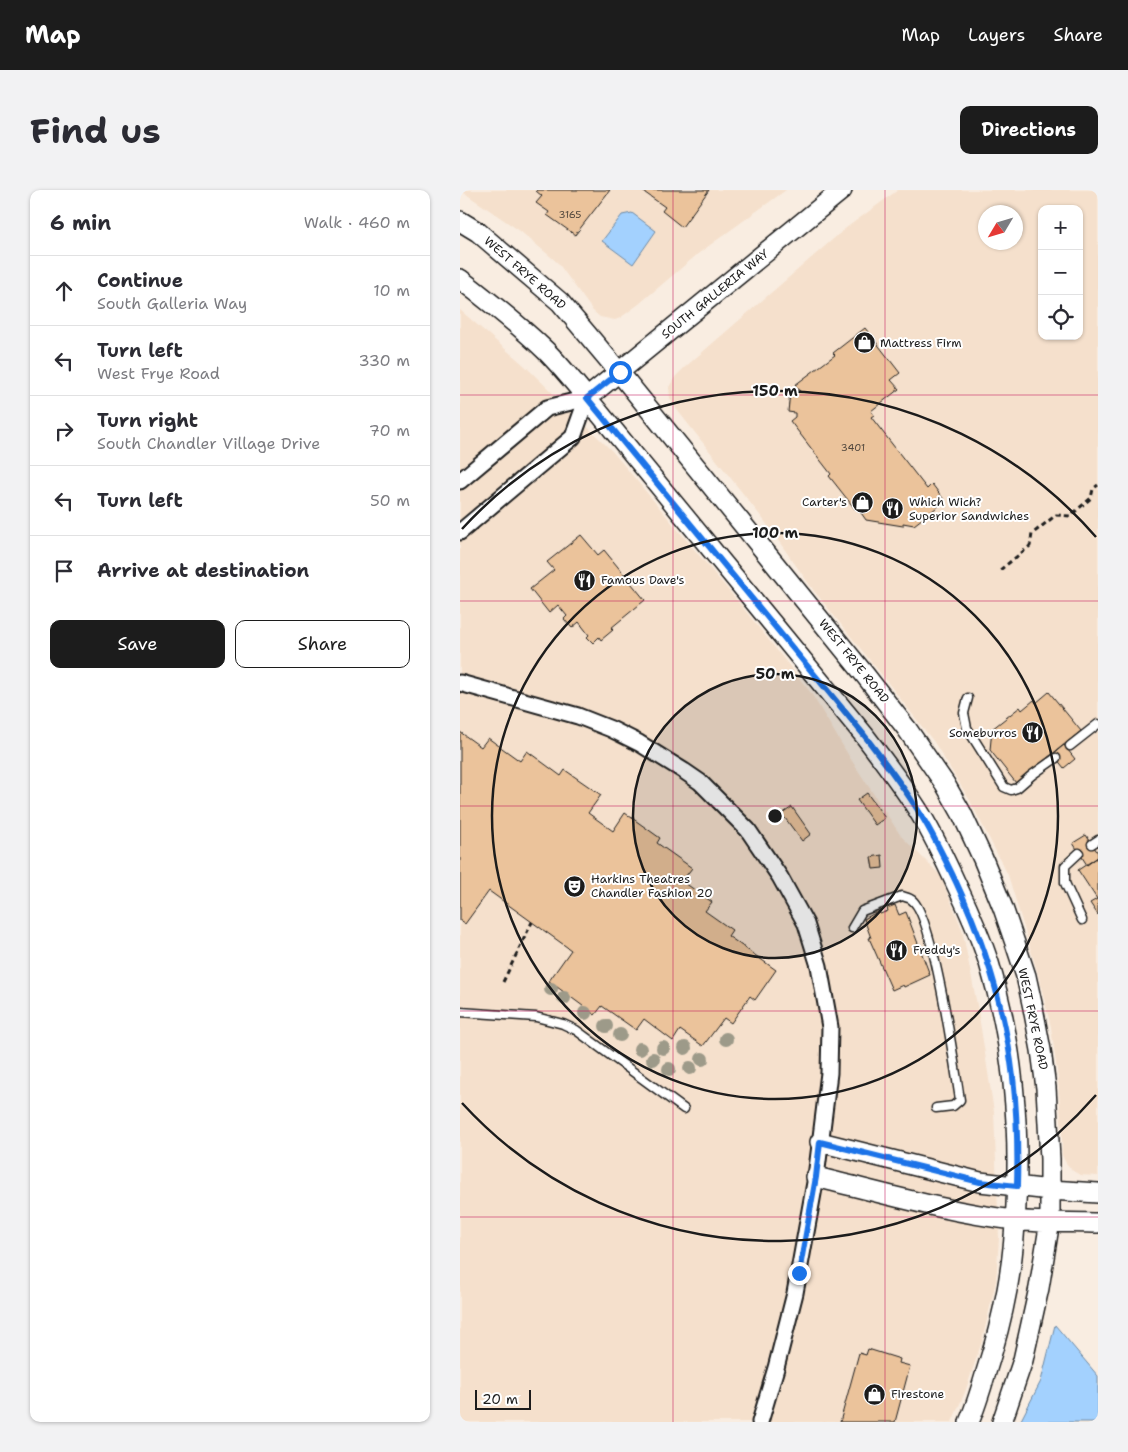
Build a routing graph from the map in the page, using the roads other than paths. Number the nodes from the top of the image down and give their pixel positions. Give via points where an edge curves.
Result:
1 (842, 190) edge
2 (460, 221) edge
3 (460, 279) edge
4 (620, 372) junction
5 (587, 398) junction
6 (460, 480) edge
7 (460, 532) edge
8 (460, 683) edge
9 (968, 698) dead end
10 (1098, 724) edge
11 (1070, 746) dead end
12 (1056, 758) dead end
13 (1079, 853) dead end
14 (1082, 920) dead end
15 (852, 928) dead end
16 (460, 1012) edge
17 (936, 1108) dead end
18 (684, 1109) dead end
19 (820, 1142) junction
20 (816, 1177) junction
21 (1098, 1193) edge
22 (1016, 1203) junction
23 (1050, 1205) junction
24 (1098, 1223) edge
25 (760, 1422) edge
26 (969, 1422) edge
27 (1002, 1422) edge

1 - 4 street, SOUTH GALLERIA WAY
2 - 4 street, WEST FRYE ROAD via 478,232 560,302
3 - 5 street via 493,303 547,352
4 - 5 street, SOUTH GALLERIA WAY
4 - 23 street, WEST FRYE ROAD via 882,697 923,751 962,814 1004,908 1026,976 1046,1088
5 - 6 street, SOUTH GALLERIA WAY via 547,408
5 - 7 street via 573,438
5 - 22 street via 864,735 903,787 937,845 971,914 1001,1008 1016,1102
8 - 19 street via 578,716 639,743 700,782 748,830 780,877 806,924 819,966 830,1027
9 - 12 lane via 964,712 967,728 1004,787 1017,788
10 - 11 lane
13 - 14 lane via 1065,866 1065,883
15 - 17 lane via 862,911 902,896 913,900 924,918 937,969 960,1100 953,1106
16 - 18 lane via 536,1017 563,1024 576,1030
19 - 20 street
19 - 22 street via 980,1182
20 - 22 street via 904,1200 981,1215
20 - 25 street via 795,1293
21 - 23 street
22 - 23 street
22 - 23 street
22 - 26 street via 1005,1304 996,1344
23 - 24 street
23 - 27 street, WEST FRYE ROAD via 1033,1321

